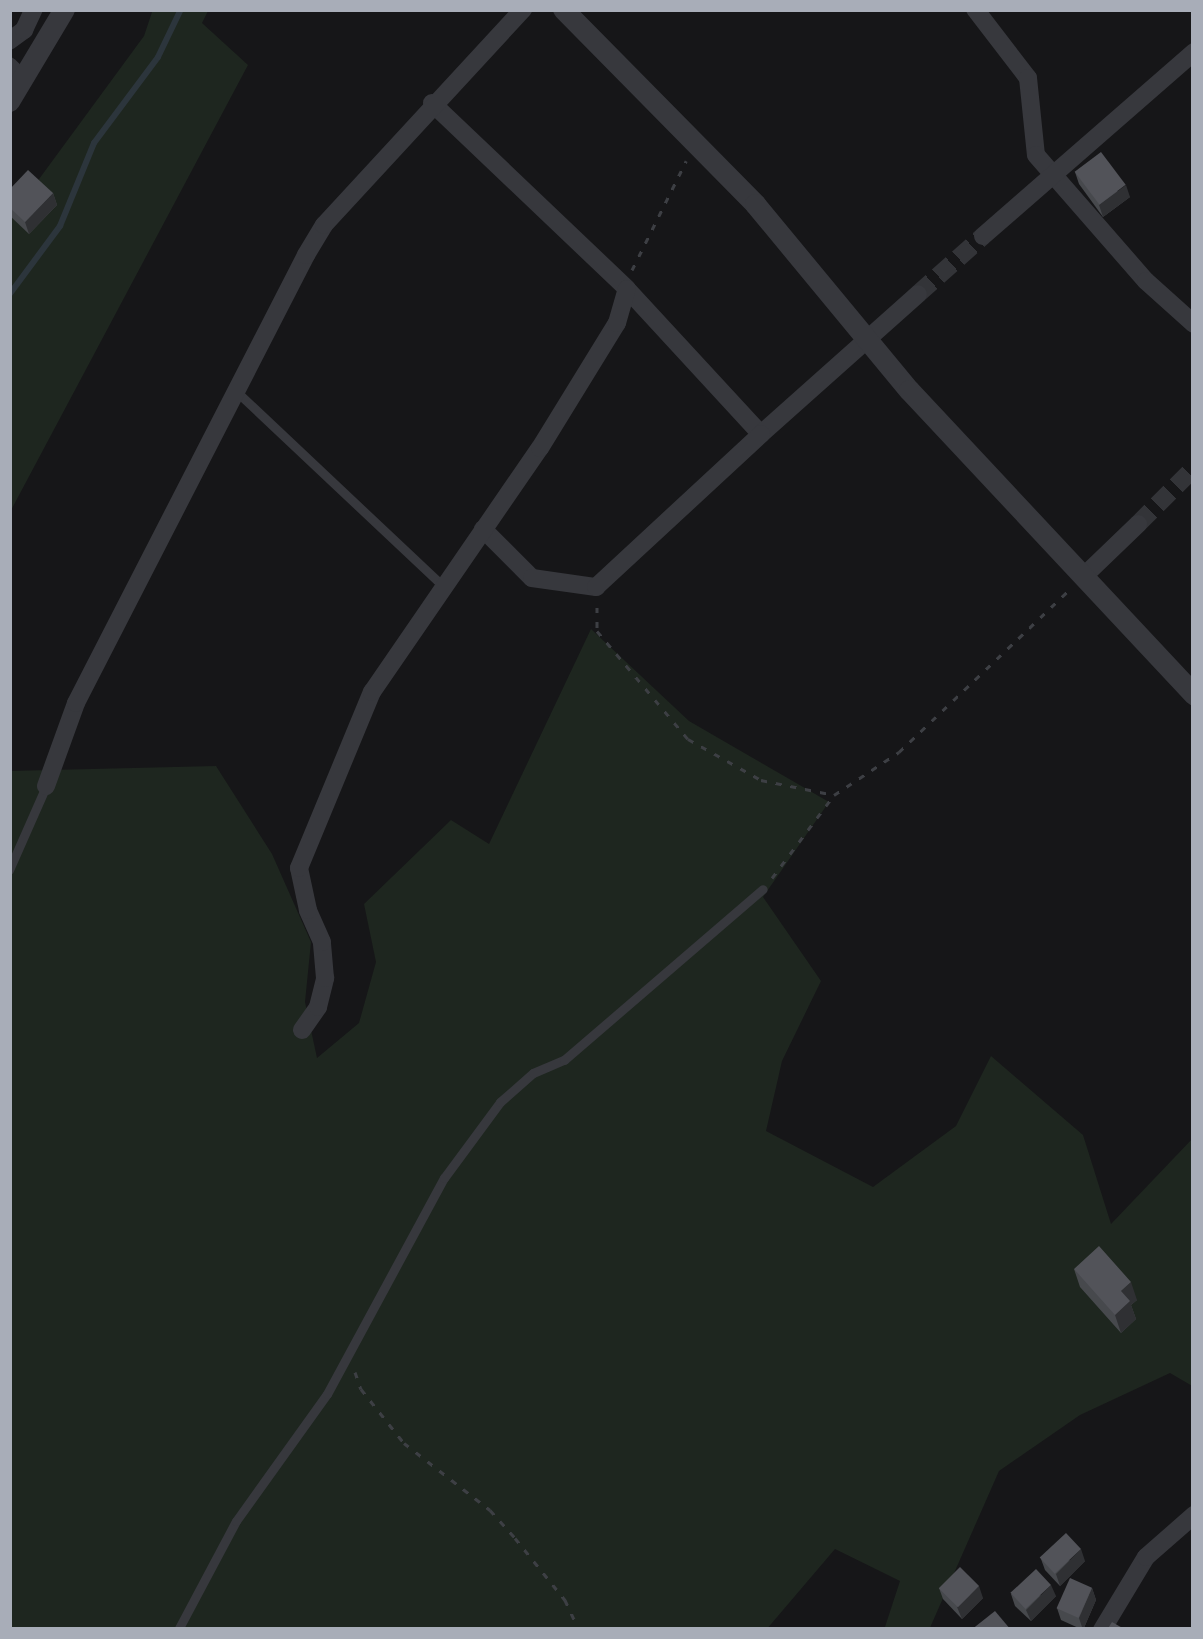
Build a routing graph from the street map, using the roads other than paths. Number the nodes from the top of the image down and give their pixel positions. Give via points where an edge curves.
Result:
1 (34, 9) edge
2 (64, 9) edge
3 (523, 9) edge
4 (563, 9) edge
5 (975, 9) edge
6 (9, 41) edge
7 (1194, 52) edge
8 (15, 73) edge
9 (9, 101) edge
10 (432, 103) junction
11 (1052, 175) junction
12 (983, 236) tunnel mouth
13 (627, 290) junction
14 (918, 294) tunnel mouth
15 (1194, 324) edge
16 (866, 340) junction
17 (233, 388) junction
18 (761, 434) junction
19 (1138, 524) tunnel mouth
20 (483, 529) junction
21 (1084, 576) junction
22 (444, 587) junction
23 (1194, 695) edge
24 (46, 786) joint
25 (9, 870) edge
26 (763, 889) road end
27 (302, 1030) dead end
28 (1194, 1514) edge
29 (178, 1630) edge
30 (1102, 1630) edge

1 - 6 street
2 - 8 street
3 - 10 street
4 - 16 street via 773,224
5 - 11 street via 1028,78 1030,142
7 - 11 street
8 - 9 street
10 - 13 street
10 - 17 street via 324,225
11 - 12 street
11 - 15 street
13 - 18 street
13 - 20 street via 617,323
14 - 16 street
16 - 18 street
16 - 21 street
17 - 22 lane
17 - 24 street via 76,703
18 - 20 street via 596,587 532,578
19 - 21 street
20 - 22 street
21 - 23 street
22 - 27 street via 373,692 299,868 325,979
24 - 25 lane
26 - 29 lane via 565,1060 533,1073 500,1102 444,1178 327,1394 236,1521
28 - 30 street via 1146,1557

